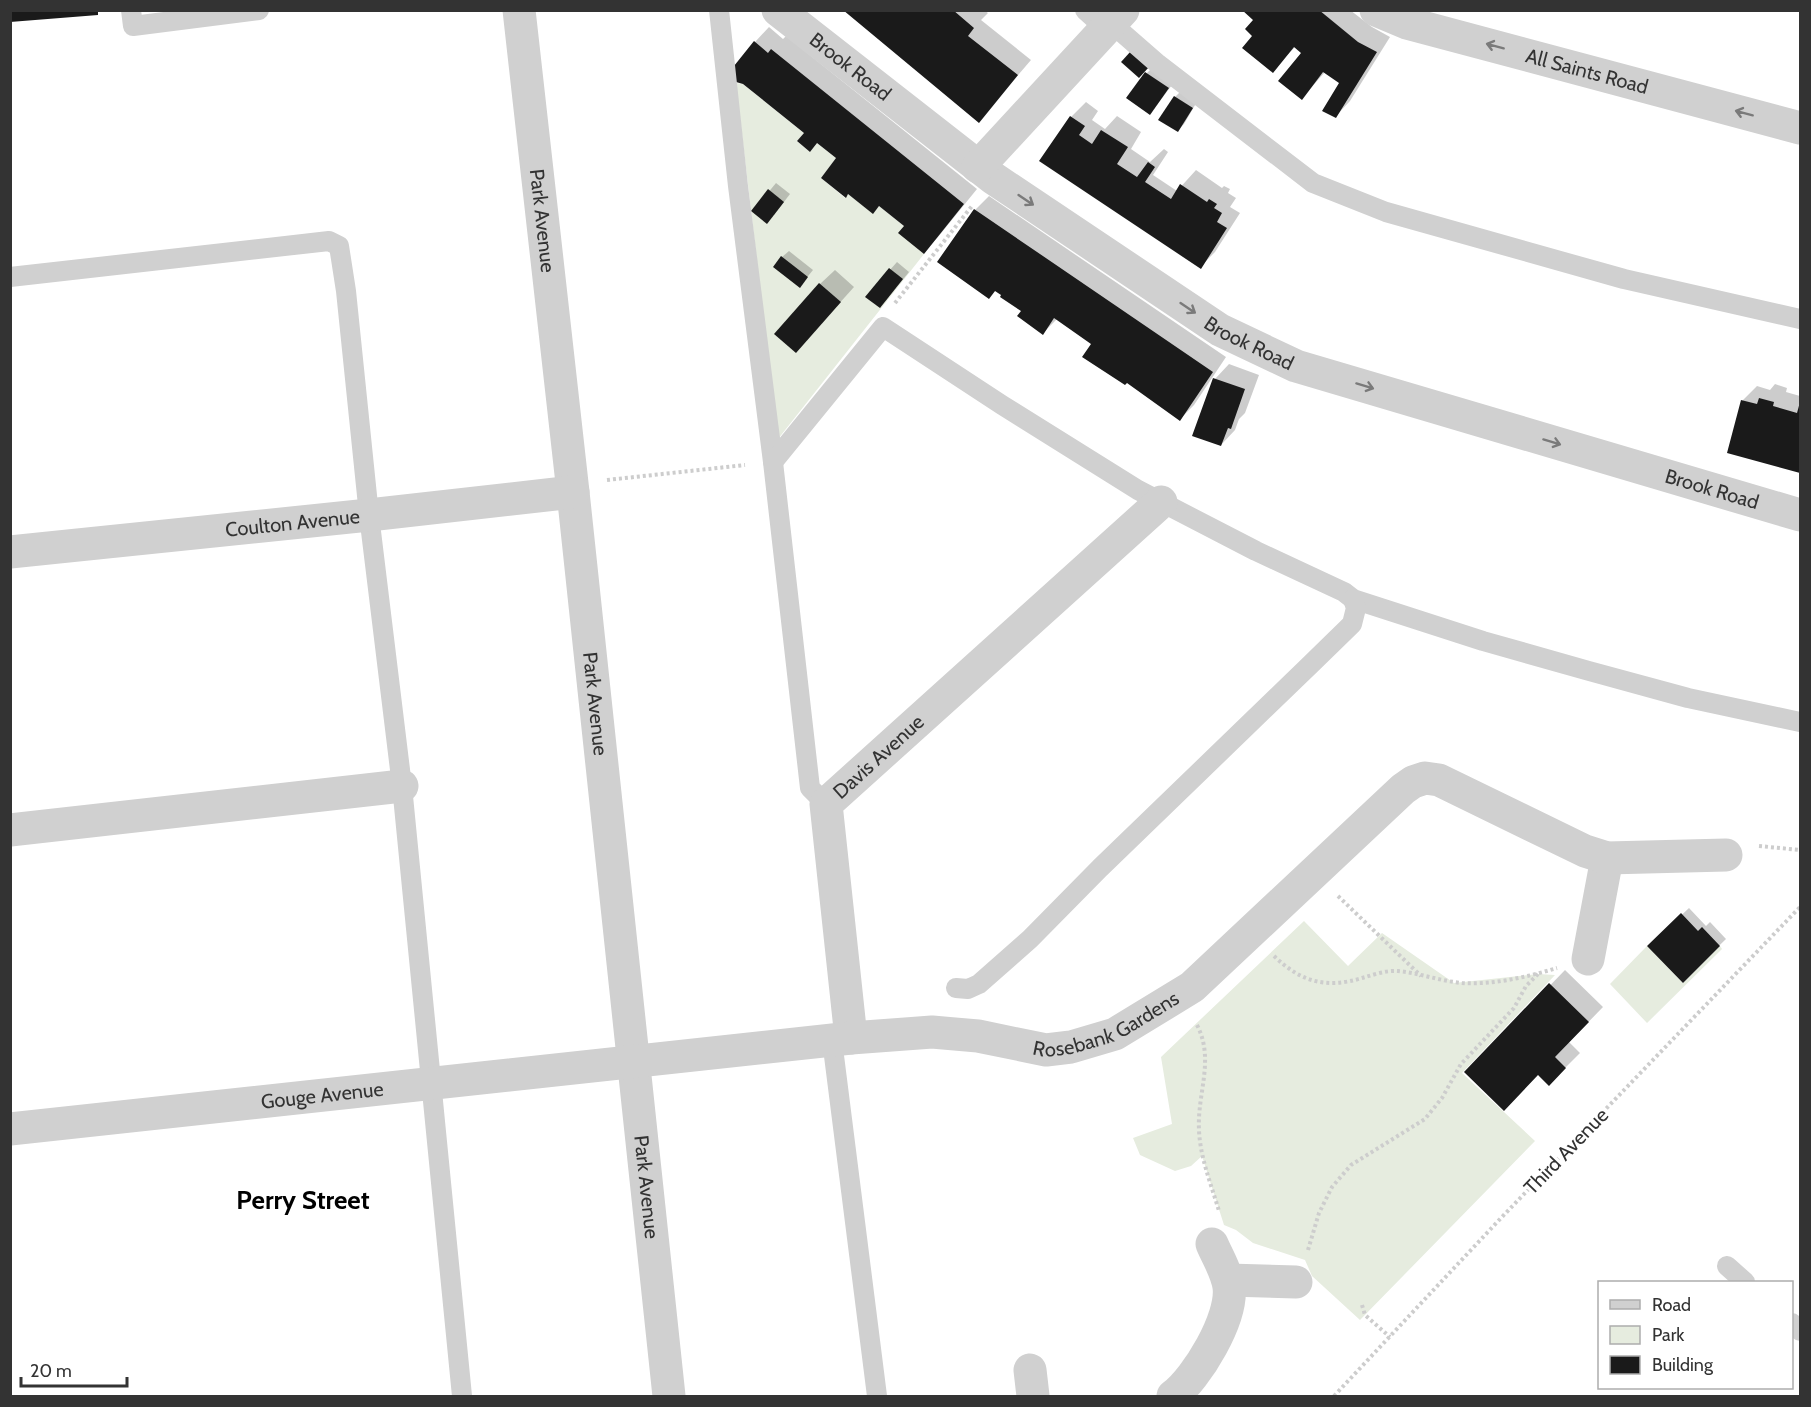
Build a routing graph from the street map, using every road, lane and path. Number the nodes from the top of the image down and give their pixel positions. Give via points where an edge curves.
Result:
1 (131, 10) edge
2 (259, 10) edge
3 (519, 10) edge
4 (719, 10) edge
5 (778, 10) edge
6 (1376, 10) edge
7 (1106, 18) edge
8 (1800, 128) edge
9 (986, 173) junction
10 (10, 277) edge
11 (1800, 319) edge
12 (883, 327) junction
13 (773, 462) junction
14 (573, 488) junction
15 (1161, 502) junction
16 (369, 515) junction
17 (1800, 515) edge
18 (10, 552) edge
19 (1353, 599) junction
20 (1800, 723) edge
21 (402, 786) junction
22 (826, 804) junction
23 (10, 830) edge
24 (1738, 850) joint
25 (1800, 850) edge
26 (1607, 858) junction
27 (1314, 873) junction
28 (1800, 907) edge
29 (1249, 933) junction
30 (1588, 959) joint
31 (1538, 974) junction
32 (1421, 977) junction
33 (956, 988) dead end
34 (1177, 998) junction
35 (841, 1039) junction
36 (632, 1062) junction
37 (432, 1083) junction
38 (10, 1129) edge
39 (1212, 1244) joint
40 (1727, 1266) dead end
41 (1228, 1280) junction
42 (1744, 1281) edge
43 (1296, 1282) joint
44 (1362, 1305) dead end
45 (1390, 1337) junction
46 (462, 1396) edge
47 (669, 1396) edge
48 (878, 1396) edge
49 (1173, 1396) edge
50 (1334, 1396) edge

1 - 2 lane via 133,26
3 - 14 street, Park Avenue
4 - 13 lane
5 - 9 street, Brook Road
8 -> 6 street, All Saints Road via 1407,23
7 - 9 street
7 - 11 lane via 1158,64 1313,183 1386,212 1624,279
9 - 12 path via 883,318
9 -> 17 street, Brook Road via 1220,330 1296,366
10 - 16 lane via 329,240 339,246
12 - 13 lane
12 - 15 lane via 1012,412
13 - 14 path
13 - 22 lane via 810,788
14 - 16 street, Coulton Avenue
14 - 36 street, Park Avenue
15 - 19 lane via 1344,591
15 - 22 street, Davis Avenue
16 - 18 street, Coulton Avenue
16 - 21 lane
19 - 20 lane via 1473,638 1688,699
19 - 33 lane via 1356,608 1352,624 1030,939 979,984 968,989
21 - 23 street
21 - 37 lane
22 - 35 street, Davis Avenue
24 - 25 path
24 - 26 street, Rosebank Gardens
26 - 27 street, Rosebank Gardens via 1585,851 1450,784 1425,778 1403,789
26 - 30 street
27 - 29 street, Rosebank Gardens
27 - 32 path
28 - 45 path, Third Avenue
29 - 32 path via 1288,970 1317,982 1344,984 1397,971
29 - 34 street, Rosebank Gardens
30 - 31 path
31 - 32 path via 1463,983
31 - 43 path via 1514,1008 1461,1064 1425,1119 1351,1165 1332,1187
34 - 35 street, Rosebank Gardens via 1115,1034 1058,1049 932,1032
34 - 39 path via 1203,1038 1206,1062 1198,1129 1224,1225
35 - 36 street
35 - 48 lane
36 - 37 street, Gouge Avenue
36 - 47 street, Park Avenue
37 - 38 street, Gouge Avenue
37 - 46 lane
39 - 41 street
40 - 42 lane
41 - 43 street
41 - 49 street via 1229,1299 1216,1336 1191,1380
44 - 45 path via 1365,1315
45 - 50 path, Third Avenue

